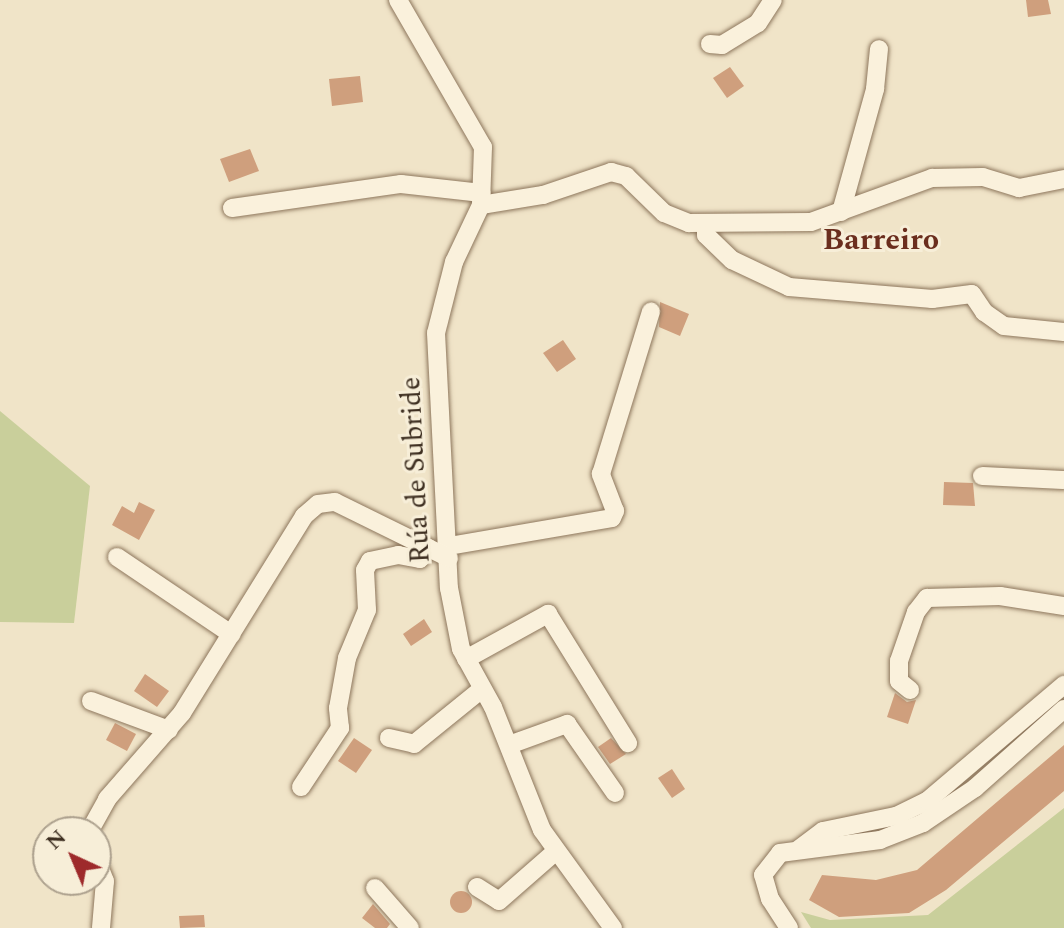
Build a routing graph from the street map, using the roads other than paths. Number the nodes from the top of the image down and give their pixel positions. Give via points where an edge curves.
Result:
1 (398, 0) edge
2 (773, 0) edge
3 (710, 44) dead end
4 (879, 49) dead end
5 (1064, 179) edge
6 (481, 199) junction
7 (232, 208) dead end
8 (841, 212) junction
9 (706, 225) junction
10 (651, 311) dead end
11 (1064, 332) edge
12 (982, 476) dead end
13 (1064, 480) edge
14 (428, 548) junction
15 (449, 552) junction
16 (117, 557) dead end
17 (1064, 606) edge
18 (231, 634) junction
19 (466, 659) junction
20 (1064, 685) edge
21 (482, 689) junction
22 (910, 690) dead end
23 (91, 701) dead end
24 (1064, 709) edge
25 (169, 730) junction
26 (389, 738) dead end
27 (628, 743) dead end
28 (509, 745) junction
29 (301, 787) dead end
30 (615, 793) dead end
31 (98, 816) edge
32 (799, 849) junction
33 (555, 852) junction
34 (477, 887) dead end
35 (375, 888) dead end
36 (104, 896) edge
37 (101, 928) edge
38 (410, 928) edge
39 (613, 928) edge
40 (789, 928) edge

1 - 6 street, Rúa de Subride via 476,128 484,161
2 - 3 street via 758,23 722,45
4 - 8 street via 875,89
5 - 8 street via 1019,188 983,177 932,178
6 - 7 street via 401,184
6 - 9 street via 543,195 611,172 626,176 664,213
6 - 15 street, Rúa de Subride via 454,262 436,333
8 - 9 street via 811,222
9 - 11 street via 706,235 732,260 789,287 932,299 972,294 984,312 1004,326
10 - 15 street via 601,474 615,511 612,518
12 - 13 street
14 - 15 street
14 - 18 street via 335,502 318,504 304,516
14 - 29 street via 420,559 398,555 370,561 365,570 367,610 347,658 340,728
15 - 19 street, Rúa de Subride via 453,616
16 - 18 street
17 - 22 street via 960,594 927,598 916,612 899,661 899,681
18 - 25 street
19 - 21 street, Rúa de Subride
19 - 27 street via 548,614
20 - 32 street via 927,801 896,816 823,831
21 - 26 street via 414,744
21 - 28 street, Rúa de Subride
23 - 25 street
24 - 32 street via 975,788 923,823 880,840
25 - 31 street
28 - 30 street via 567,724
28 - 33 street, Rúa de Subride
32 - 40 street via 780,853 763,875 770,899
33 - 34 street via 499,901
33 - 39 street, Rúa de Subride
35 - 38 street
36 - 37 street

